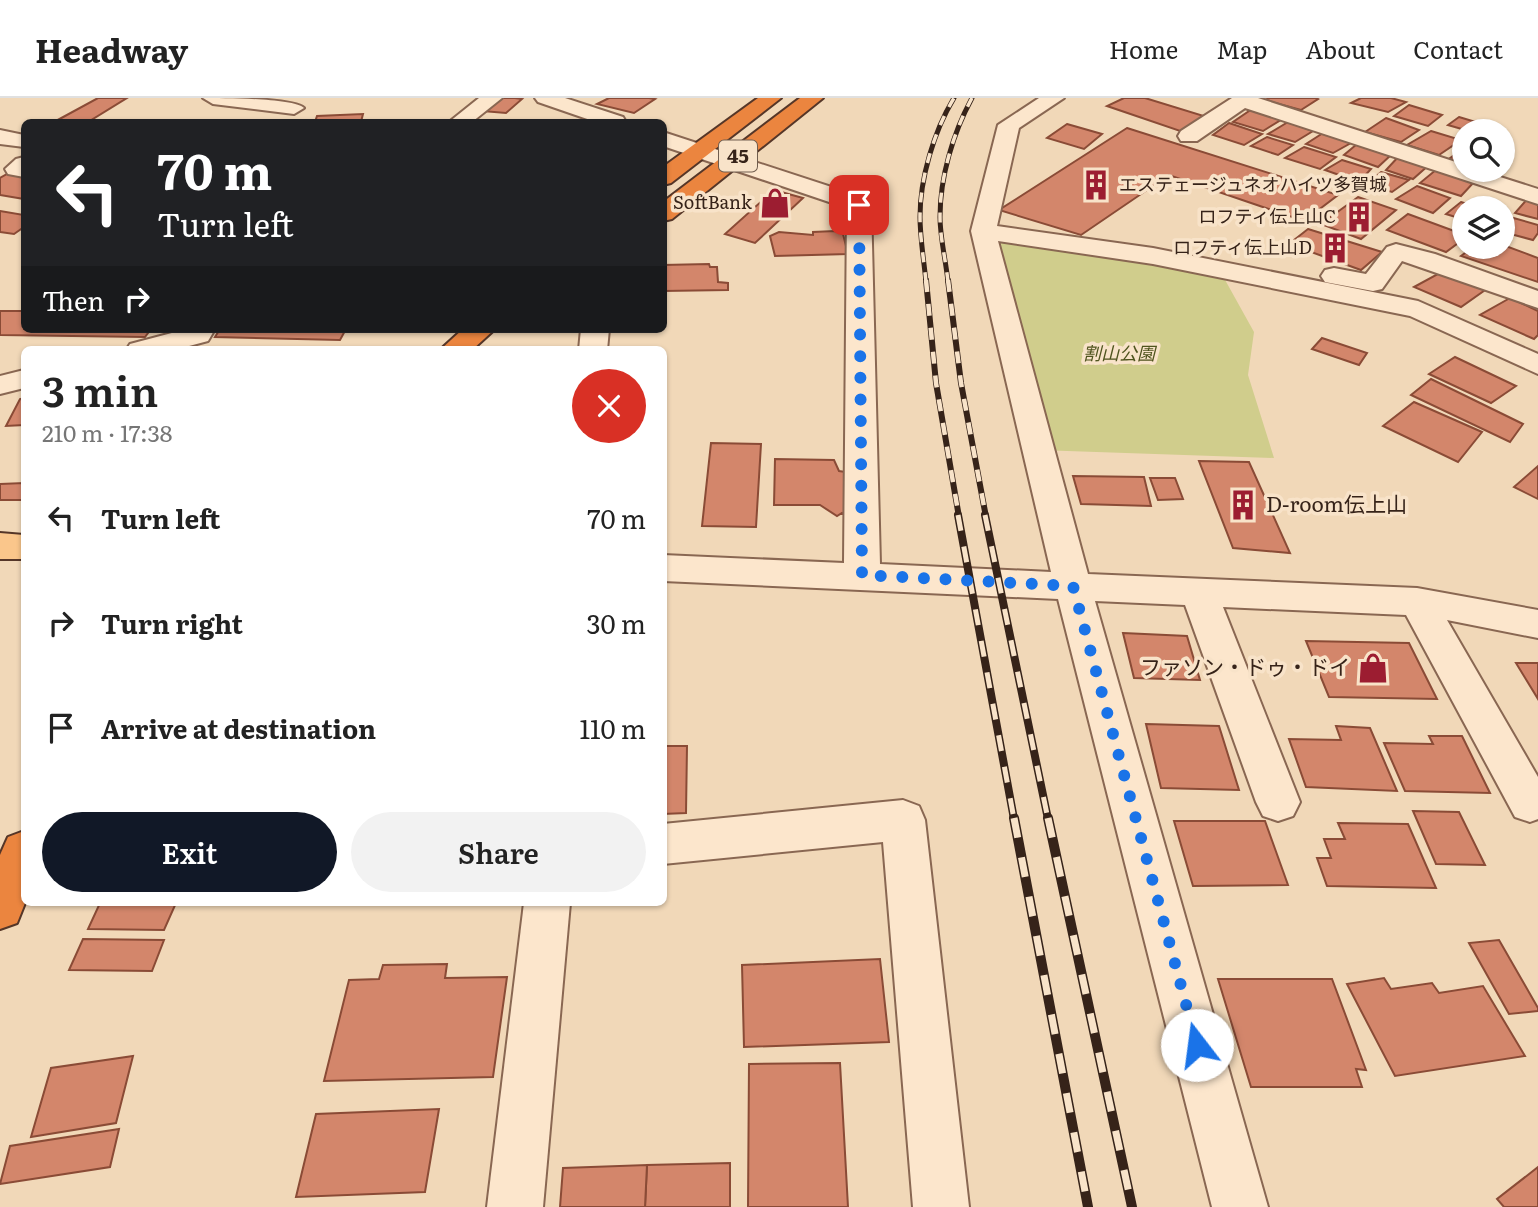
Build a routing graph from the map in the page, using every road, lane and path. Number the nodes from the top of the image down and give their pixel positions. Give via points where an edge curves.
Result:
1 (213, 98) edge
2 (492, 98) edge
3 (545, 98) edge
4 (771, 98) edge
5 (813, 98) edge
6 (1054, 98) edge
7 (1245, 99) edge
8 (293, 110) edge
9 (463, 119) edge
10 (606, 119) edge
11 (1189, 136) dead end
12 (0, 137) edge
13 (21, 140) edge
14 (667, 140) edge
15 (698, 152) junction
16 (732, 161) junction
17 (667, 175) edge
18 (1538, 197) edge
19 (667, 211) edge
20 (983, 231) junction
21 (1283, 282) junction
22 (1538, 300) edge
23 (476, 333) edge
24 (197, 338) edge
25 (159, 346) edge
26 (459, 346) edge
27 (1538, 365) edge
28 (21, 380) edge
29 (0, 385) edge
30 (0, 546) edge
31 (21, 547) edge
32 (667, 568) edge
33 (862, 575) junction
34 (1073, 586) junction
35 (1199, 592) junction
36 (1417, 602) junction
37 (1538, 624) edge
38 (1279, 802) dead end
39 (1530, 803) dead end
40 (667, 844) edge
41 (21, 859) edge
42 (547, 906) edge
43 (0, 907) edge
44 (515, 1207) edge
45 (941, 1207) edge
46 (1240, 1207) edge

1 - 8 street
2 - 9 street
3 - 10 street
4 - 15 highway, 45
5 - 16 highway, 45
6 - 20 street via 1009,125
7 - 11 street
7 - 18 street
12 - 13 street
14 - 15 street
15 - 16 street
15 - 17 highway, 45
16 - 19 highway, 45
16 - 33 street via 859,205
20 - 21 street via 1153,256
20 - 34 street
21 - 22 street via 1293,270 1373,283 1395,252
21 - 27 street via 1418,309
23 - 26 highway
24 - 25 street
28 - 29 street
30 - 31 main road
32 - 33 street
33 - 34 street
34 - 35 street
34 - 46 street
35 - 36 street
35 - 38 street
36 - 37 street
36 - 39 street
40 - 45 street via 903,820
41 - 43 highway
42 - 44 street

